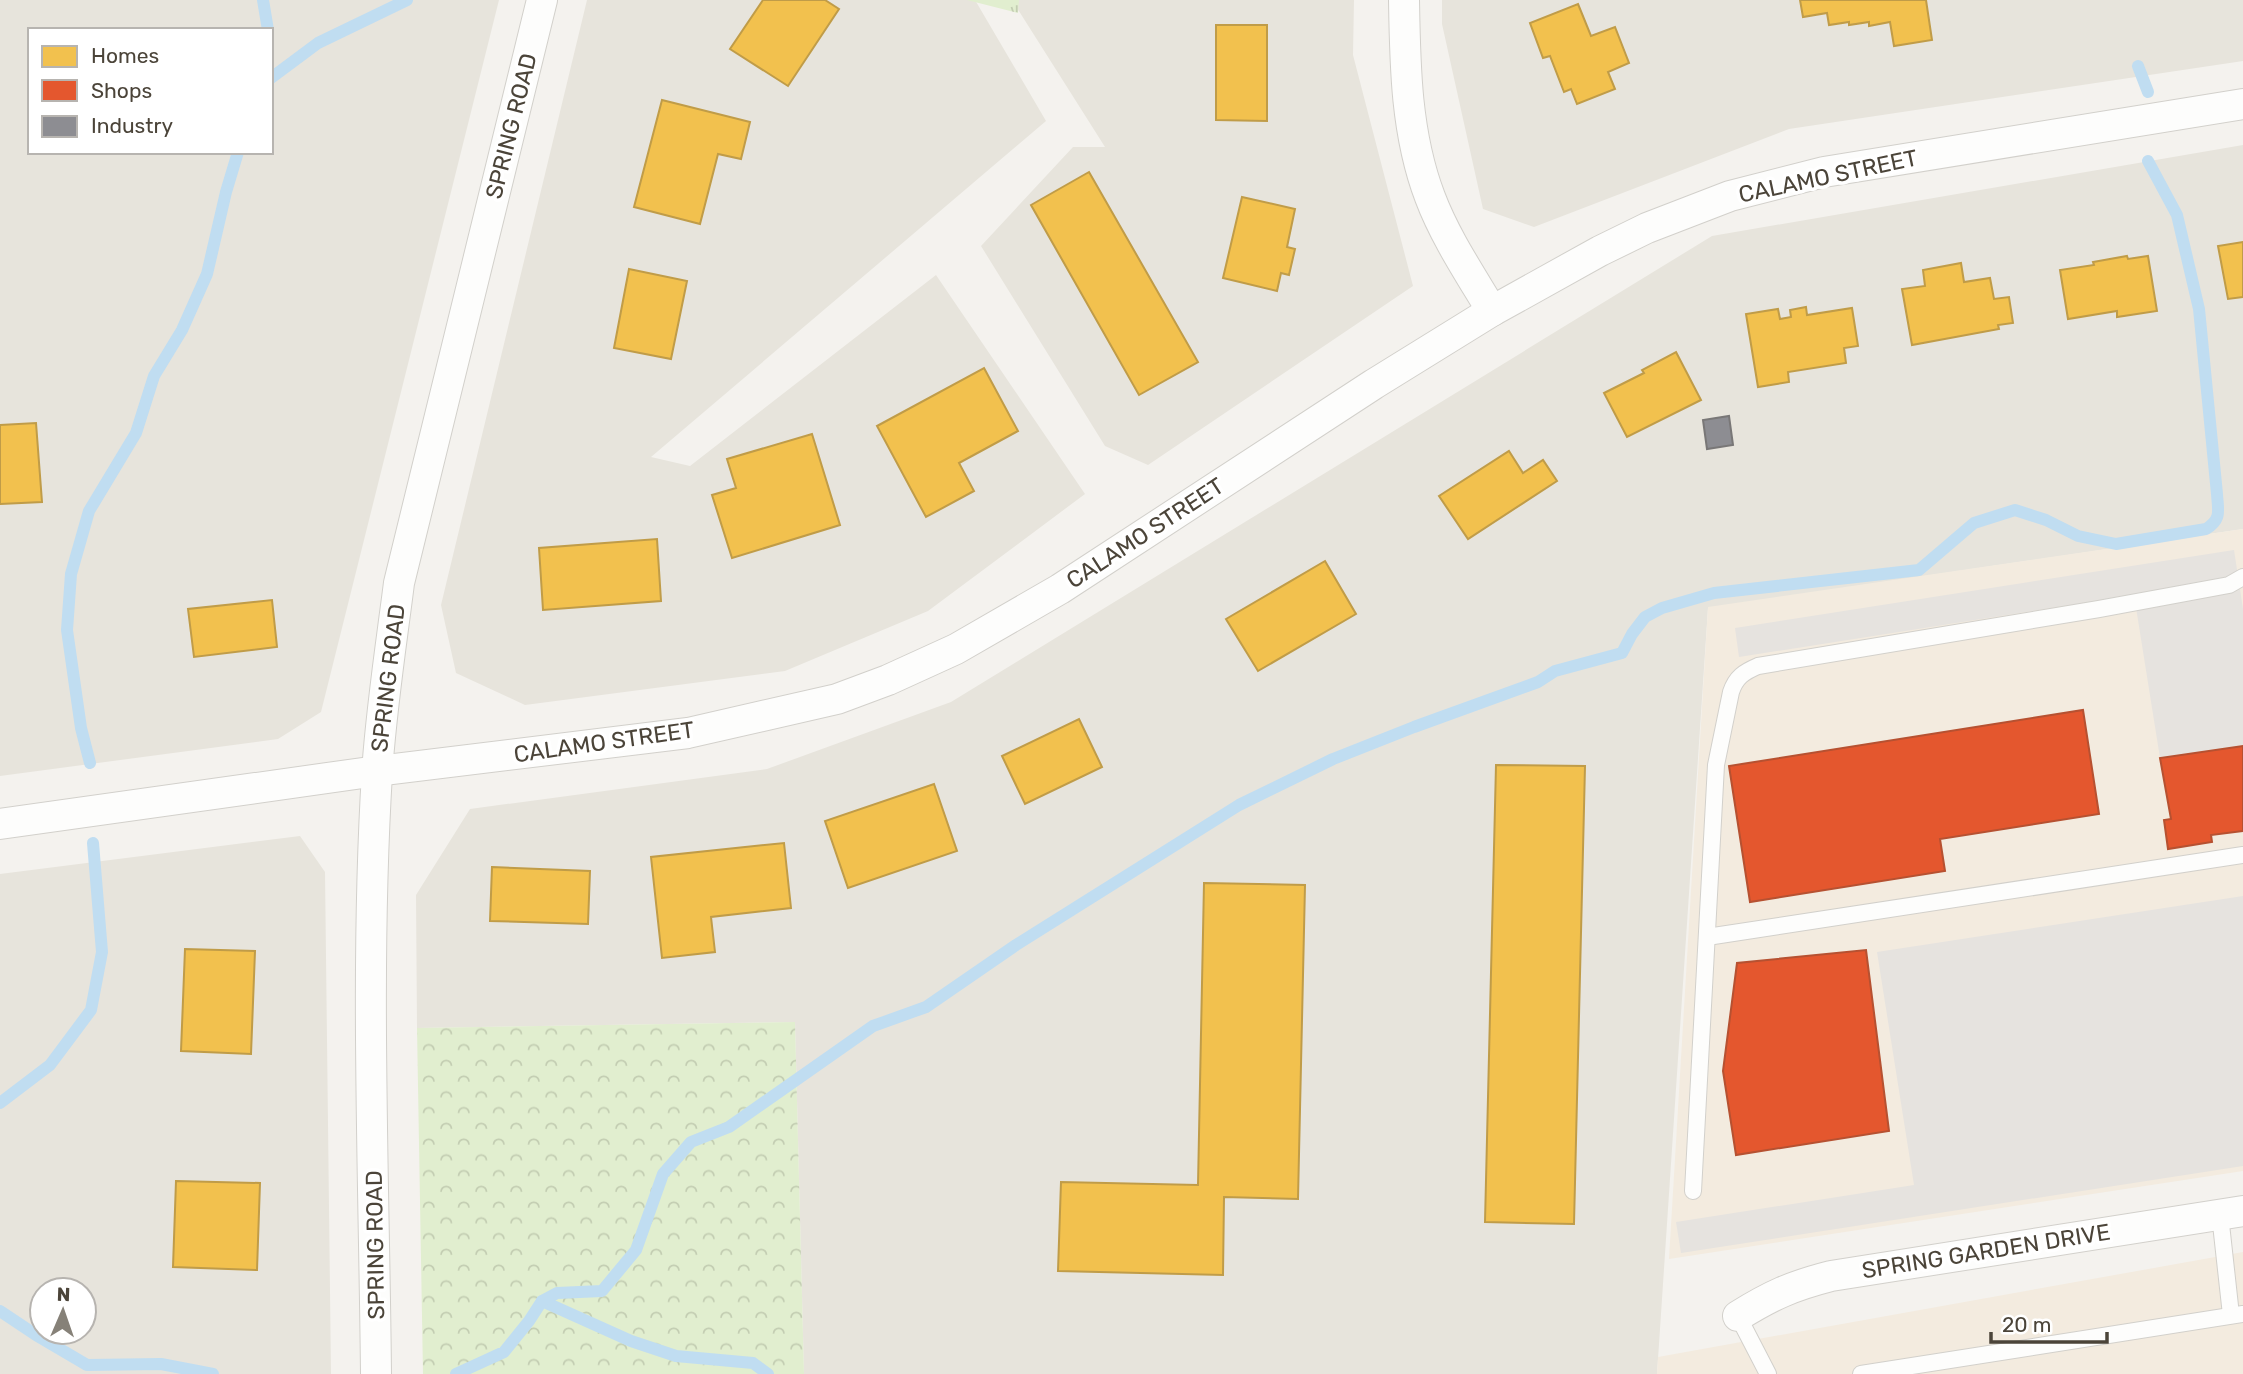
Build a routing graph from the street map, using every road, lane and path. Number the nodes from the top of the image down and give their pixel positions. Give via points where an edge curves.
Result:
1 (542, 0) edge
2 (1404, 0) edge
3 (2243, 104) edge
4 (1492, 311) junction
5 (2243, 577) edge
6 (377, 771) junction
7 (0, 824) edge
8 (2243, 855) edge
9 (1707, 937) junction
10 (1693, 1191) dead end
11 (2232, 1213) edge
12 (2237, 1315) edge
13 (1738, 1316) joint
14 (1769, 1373) edge
15 (376, 1374) edge
16 (1861, 1374) edge

1 - 6 street, SPRING ROAD via 399,583
2 - 4 street via 1408,98 1420,166 1447,234
3 - 4 street, CALAMO STREET via 1824,172 1730,196 1647,228
4 - 6 street, CALAMO STREET via 1060,589 956,649 888,680 837,699 688,733
5 - 9 lane via 2229,585 1758,666 1743,673 1731,692 1716,765
6 - 7 street, CALAMO STREET
6 - 15 street, SPRING ROAD via 372,977
8 - 9 lane
9 - 10 lane
11 - 12 lane
11 - 13 street, SPRING GARDEN DRIVE via 1831,1276 1775,1294
12 - 16 lane
13 - 14 lane

